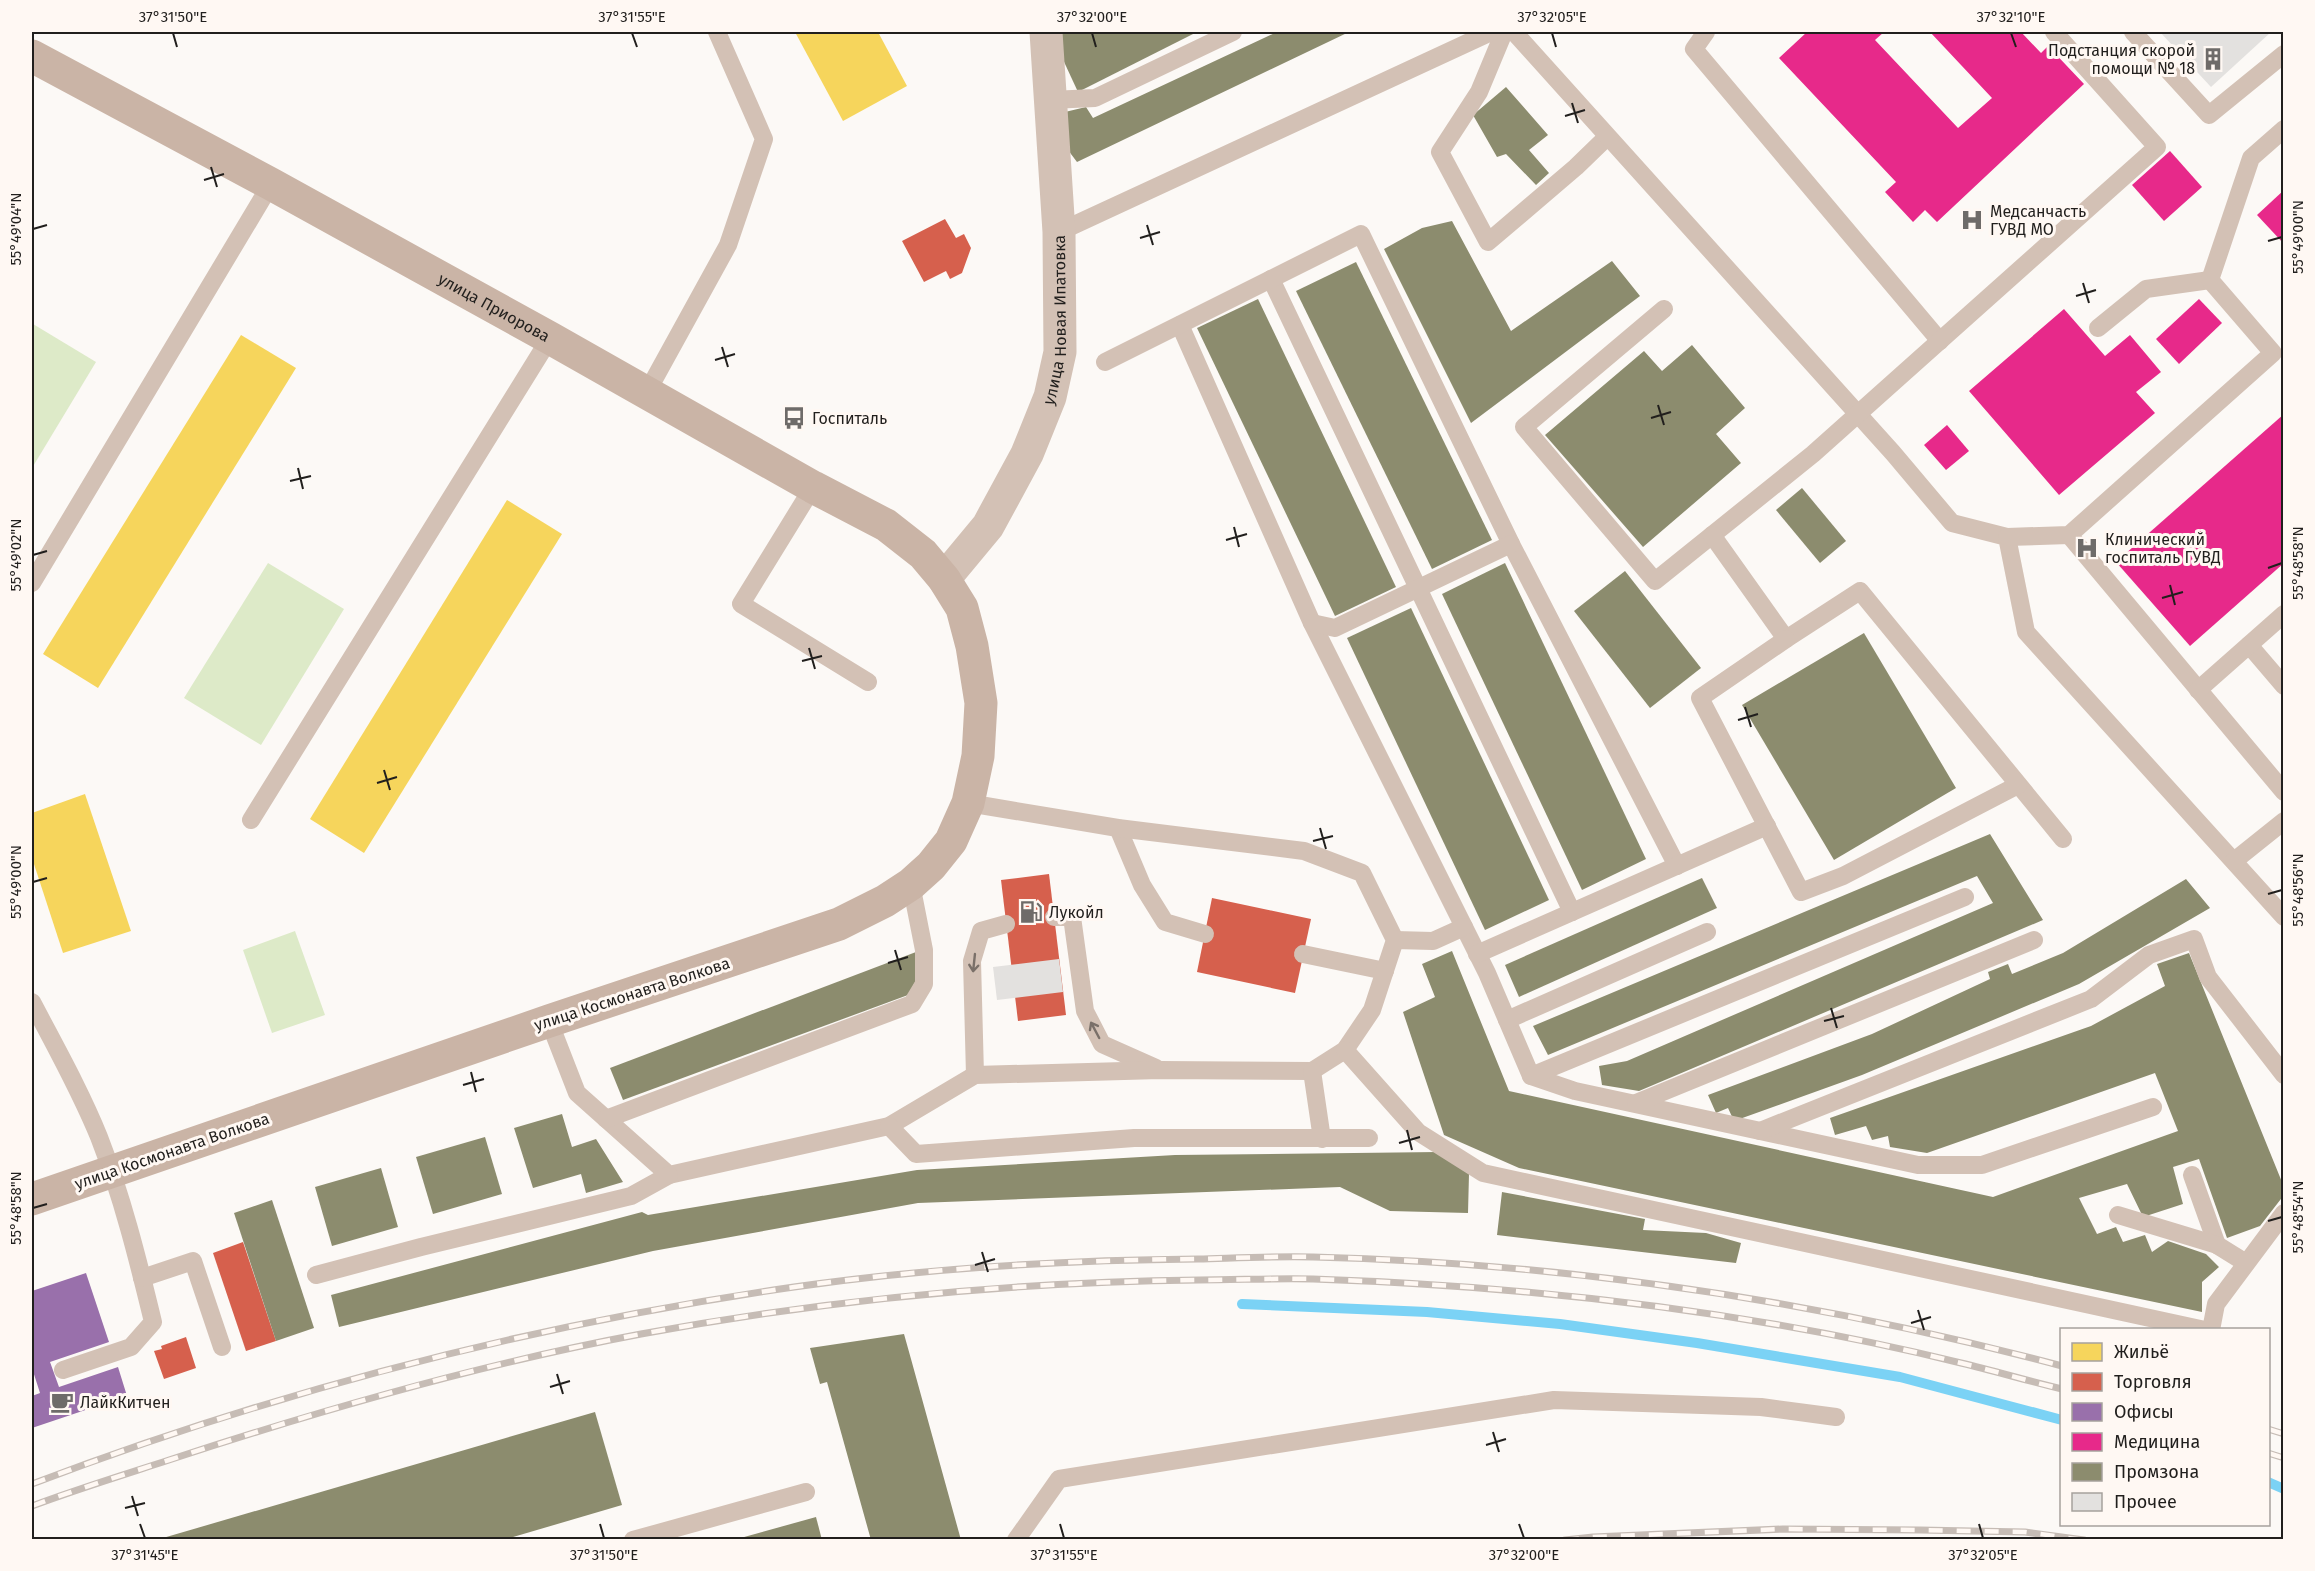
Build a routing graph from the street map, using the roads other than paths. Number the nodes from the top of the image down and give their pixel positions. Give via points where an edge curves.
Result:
1 (717, 32) edge
2 (1046, 32) edge
3 (1233, 32) edge
4 (1491, 32) edge
5 (1504, 32) edge
6 (1514, 32) edge
7 (1706, 32) edge
8 (2054, 32) edge
9 (2133, 32) edge
10 (2283, 54) edge
11 (32, 56) edge
12 (1050, 100) junction
13 (2283, 129) edge
14 (1607, 137) junction
15 (271, 184) junction
16 (1059, 232) junction
17 (1271, 279) junction
18 (2210, 280) junction
19 (1664, 309) dead end
20 (1180, 325) junction
21 (2098, 327) dead end
22 (550, 338) junction
23 (1940, 341) junction
24 (2278, 351) edge
25 (1105, 363) dead end
26 (646, 394) junction
27 (1857, 414) junction
28 (813, 487) junction
29 (1712, 535) junction
30 (2068, 535) junction
31 (2007, 537) junction
32 (1511, 544) junction
33 (944, 579) junction
34 (32, 583) edge
35 (1418, 590) junction
36 (2283, 614) edge
37 (1312, 623) junction
38 (1786, 639) junction
39 (2249, 645) junction
40 (868, 682) dead end
41 (2283, 686) edge
42 (2198, 690) junction
43 (2018, 785) junction
44 (2283, 792) edge
45 (968, 803) junction
46 (251, 820) dead end
47 (2283, 820) edge
48 (1767, 826) junction
49 (1118, 828) junction
50 (2063, 839) dead end
51 (2234, 861) junction
52 (1677, 866) junction
53 (911, 884) junction
54 (1965, 897) dead end
55 (1572, 912) junction
56 (2283, 916) edge
57 (1054, 917) dead end
58 (1006, 924) dead end
59 (1464, 927) junction
60 (1707, 932) dead end
61 (1205, 933) dead end
62 (1395, 940) junction
63 (2034, 940) dead end
64 (1303, 954) dead end
65 (1477, 954) junction
66 (1385, 971) junction
67 (32, 1002) edge
68 (1507, 1020) junction
69 (549, 1021) junction
70 (1345, 1050) junction
71 (1160, 1070) junction
72 (1312, 1071) junction
73 (975, 1075) junction
74 (2283, 1075) edge
75 (1531, 1076) junction
76 (1635, 1103) junction
77 (2153, 1107) dead end
78 (606, 1119) junction
79 (889, 1126) junction
80 (1760, 1131) junction
81 (1322, 1138) junction
82 (1369, 1138) dead end
83 (112, 1171) junction
84 (669, 1175) junction
85 (2192, 1175) dead end
86 (32, 1199) edge
87 (2283, 1213) edge
88 (2118, 1215) dead end
89 (2217, 1245) junction
90 (2246, 1263) junction
91 (316, 1275) dead end
92 (142, 1278) junction
93 (2200, 1328) edge
94 (2211, 1328) edge
95 (222, 1347) dead end
96 (63, 1370) dead end
97 (1836, 1417) dead end
98 (806, 1492) dead end
99 (633, 1539) edge
100 (1016, 1539) edge

1 - 26 lane via 764,139 728,245
2 - 12 street, улица Новая Ипатовка
3 - 12 lane via 1095,98
4 - 16 lane
5 - 14 lane via 1479,93 1440,152 1488,242
6 - 14 lane
7 - 23 lane via 1694,49
8 - 23 lane via 2157,147
9 - 10 lane via 2209,115
11 - 15 street, улица Приорова
12 - 16 street, улица Новая Ипатовка
13 - 18 lane via 2251,158
14 - 27 lane
15 - 22 street, улица Приорова
15 - 34 lane
16 - 33 street, улица Новая Ипатовка via 1059,351 1050,397 1027,454 988,526
17 - 20 lane
17 - 32 lane via 1361,234
17 - 35 lane
18 - 21 lane via 2146,289
18 - 24 lane
19 - 29 lane via 1524,427 1655,581
20 - 25 lane
20 - 37 lane
22 - 26 street, улица Приорова
22 - 46 lane
23 - 27 lane
24 - 30 lane
26 - 28 street, улица Приорова
27 - 29 lane
27 - 31 lane via 1952,523
28 - 33 street, улица Приорова via 886,525 923,554
28 - 40 lane via 741,604
29 - 38 lane
30 - 31 lane
30 - 42 lane
31 - 51 lane via 2026,632
32 - 35 lane
32 - 52 lane
33 - 45 street, улица Космонавта Волкова via 962,608 981,703 978,756
35 - 37 lane via 1335,628
35 - 55 lane
36 - 39 lane
37 - 59 lane
38 - 43 lane via 1860,591
38 - 48 lane via 1700,698
39 - 41 lane
39 - 42 lane
42 - 44 lane
43 - 48 lane via 1843,876 1801,892
43 - 50 lane
45 - 49 lane
45 - 53 street, улица Космонавта Волкова via 951,841
47 - 51 lane
48 - 52 lane
49 - 61 lane via 1142,885 1165,922
49 - 62 lane via 1304,851 1362,873
51 - 56 lane
52 - 55 lane
53 - 69 street, улица Космонавта Волкова via 839,924
53 - 78 lane via 924,950 924,984 912,1004
54 - 75 lane
55 - 65 lane
71 -> 57 lane via 1102,1044 1085,1011 1072,917
58 -> 73 lane via 981,931 972,961
59 - 62 lane via 1433,940
59 - 65 lane
60 - 68 lane
62 - 66 lane
63 - 76 lane
64 - 66 lane
65 - 68 lane
66 - 70 lane via 1372,1010
67 - 83 lane via 61,1056
68 - 75 lane
69 - 78 lane via 577,1093
69 - 83 street, улица Космонавта Волкова
70 - 72 lane
70 - 93 lane via 1418,1132 1483,1173
71 - 72 lane
71 - 73 lane
72 - 81 lane
73 - 79 lane
74 - 80 lane via 2208,977 2194,939 2149,956 2091,999
75 - 76 lane via 1575,1091
76 - 80 lane
77 - 80 lane via 1982,1165 1918,1165
78 - 84 lane
79 - 81 lane via 916,1154 1134,1138
79 - 84 lane
81 - 82 lane
83 - 86 street, улица Космонавта Волкова
83 - 92 lane
84 - 91 lane via 631,1196
85 - 89 lane
87 - 90 lane
88 - 89 lane
89 - 90 lane
90 - 94 lane via 2216,1304
92 - 95 lane via 193,1261
92 - 96 lane via 153,1322 131,1347
97 - 100 lane via 1761,1407 1554,1400 1059,1479
98 - 99 lane

